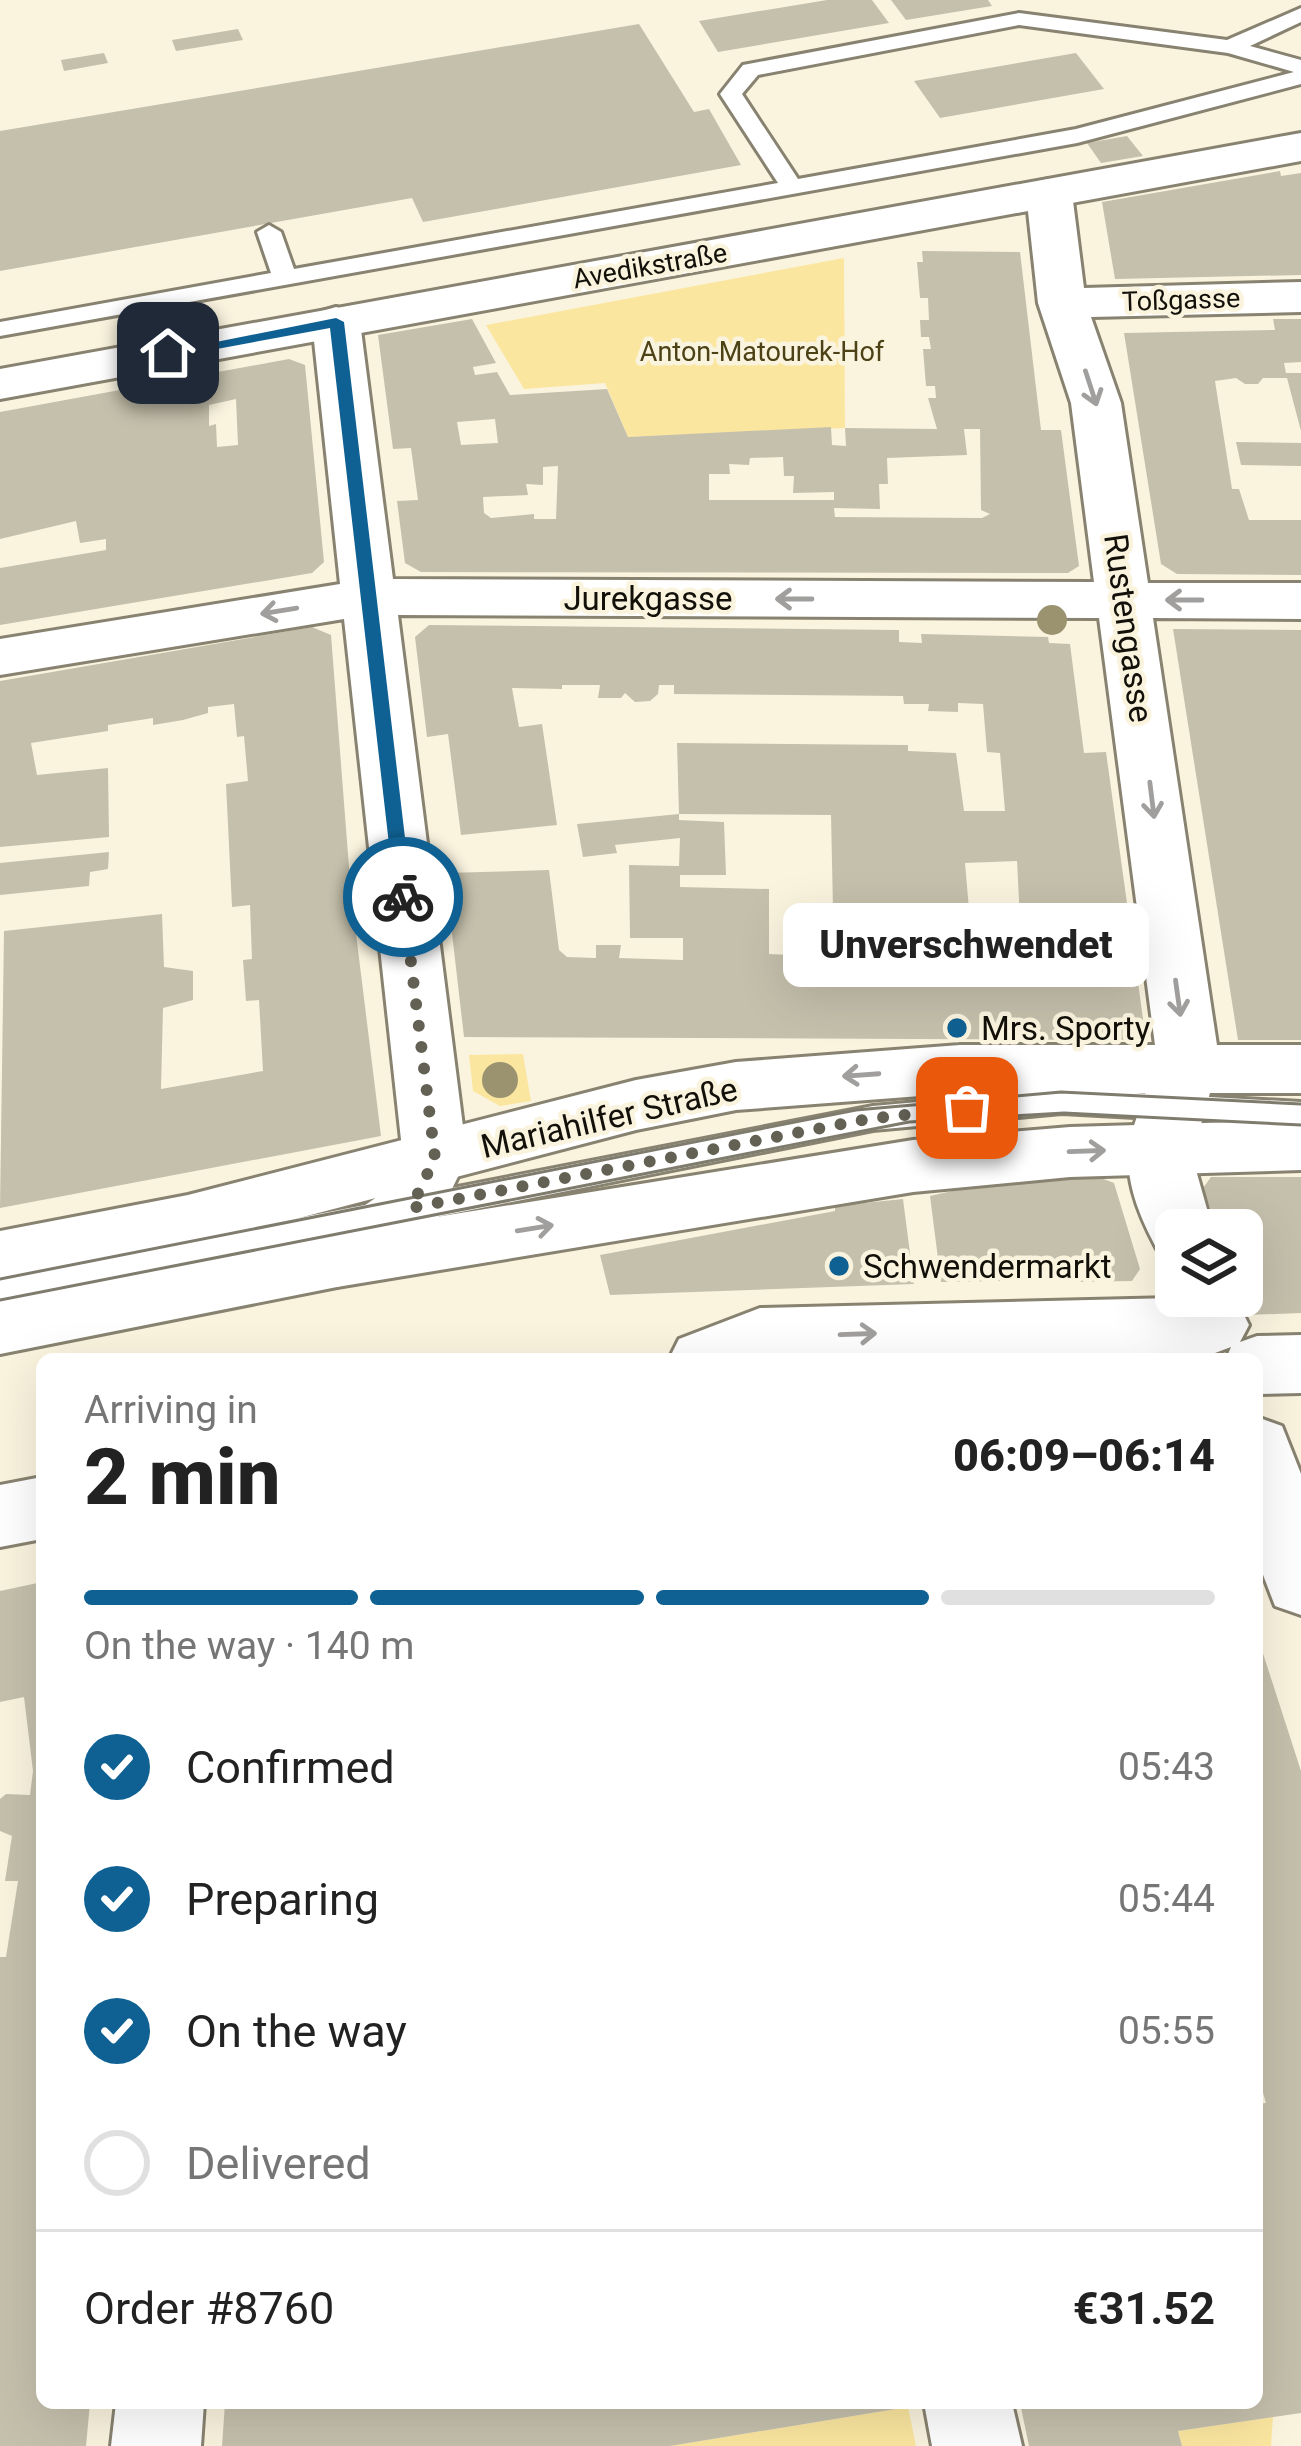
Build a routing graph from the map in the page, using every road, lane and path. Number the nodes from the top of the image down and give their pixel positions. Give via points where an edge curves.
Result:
1 (1301, 14) edge
2 (1230, 47) junction
3 (1301, 67) edge
4 (1301, 77) edge
5 (1301, 147) edge
6 (792, 187) junction
7 (1049, 193) junction
8 (269, 232) dead end
9 (285, 279) junction
10 (1301, 297) edge
11 (1062, 303) junction
12 (336, 322) junction
13 (0, 329) edge
14 (0, 384) edge
15 (367, 597) junction
16 (1126, 600) junction
17 (1301, 601) edge
18 (0, 656) edge
19 (1301, 1069) edge
20 (1174, 1108) junction
21 (1301, 1114) edge
22 (1301, 1145) edge
23 (423, 1183) junction
24 (1173, 1209) edge
25 (0, 1258) edge
26 (337, 1259) junction
27 (0, 1290) edge
28 (0, 1326) edge
29 (1226, 1336) edge
30 (742, 1352) edge
31 (1301, 1364) edge
32 (1263, 1466) edge
33 (36, 1509) edge
34 (0, 1516) edge
35 (1301, 1583) edge
36 (159, 2409) edge
37 (969, 2409) edge
38 (156, 2446) edge
39 (976, 2446) edge

1 - 2 lane
2 - 3 lane
2 - 6 lane via 1019,19 751,70 731,94
4 - 6 lane via 1077,136
5 - 7 street, Avedikstraße
6 - 9 lane
7 - 11 street, Rustengasse
7 - 12 street, Avedikstraße
8 - 9 lane
9 - 13 lane
10 - 11 street, Toßgasse
11 -> 16 street, Rustengasse via 1096,404
12 - 14 street, Avedikstraße
12 - 15 street
16 -> 15 street, Jurekgasse
15 -> 18 street, Jurekgasse
15 - 23 street
17 -> 16 street, Jurekgasse
16 -> 20 street, Rustengasse
19 - 20 street, Mariahilfer Straße
20 - 21 lane
20 - 22 street, Mariahilfer Straße
20 - 23 street, Mariahilfer Straße via 960,1069 736,1086 636,1105
20 - 24 street, Rustengasse via 1161,1169
26 -> 20 street, Mariahilfer Straße via 1031,1154
23 - 25 street, Mariahilfer Straße
23 - 26 street
23 - 27 lane
26 - 28 street, Mariahilfer Straße
30 -> 29 street
29 - 31 street
32 - 35 street
33 - 34 street
36 - 38 street
37 - 39 street

